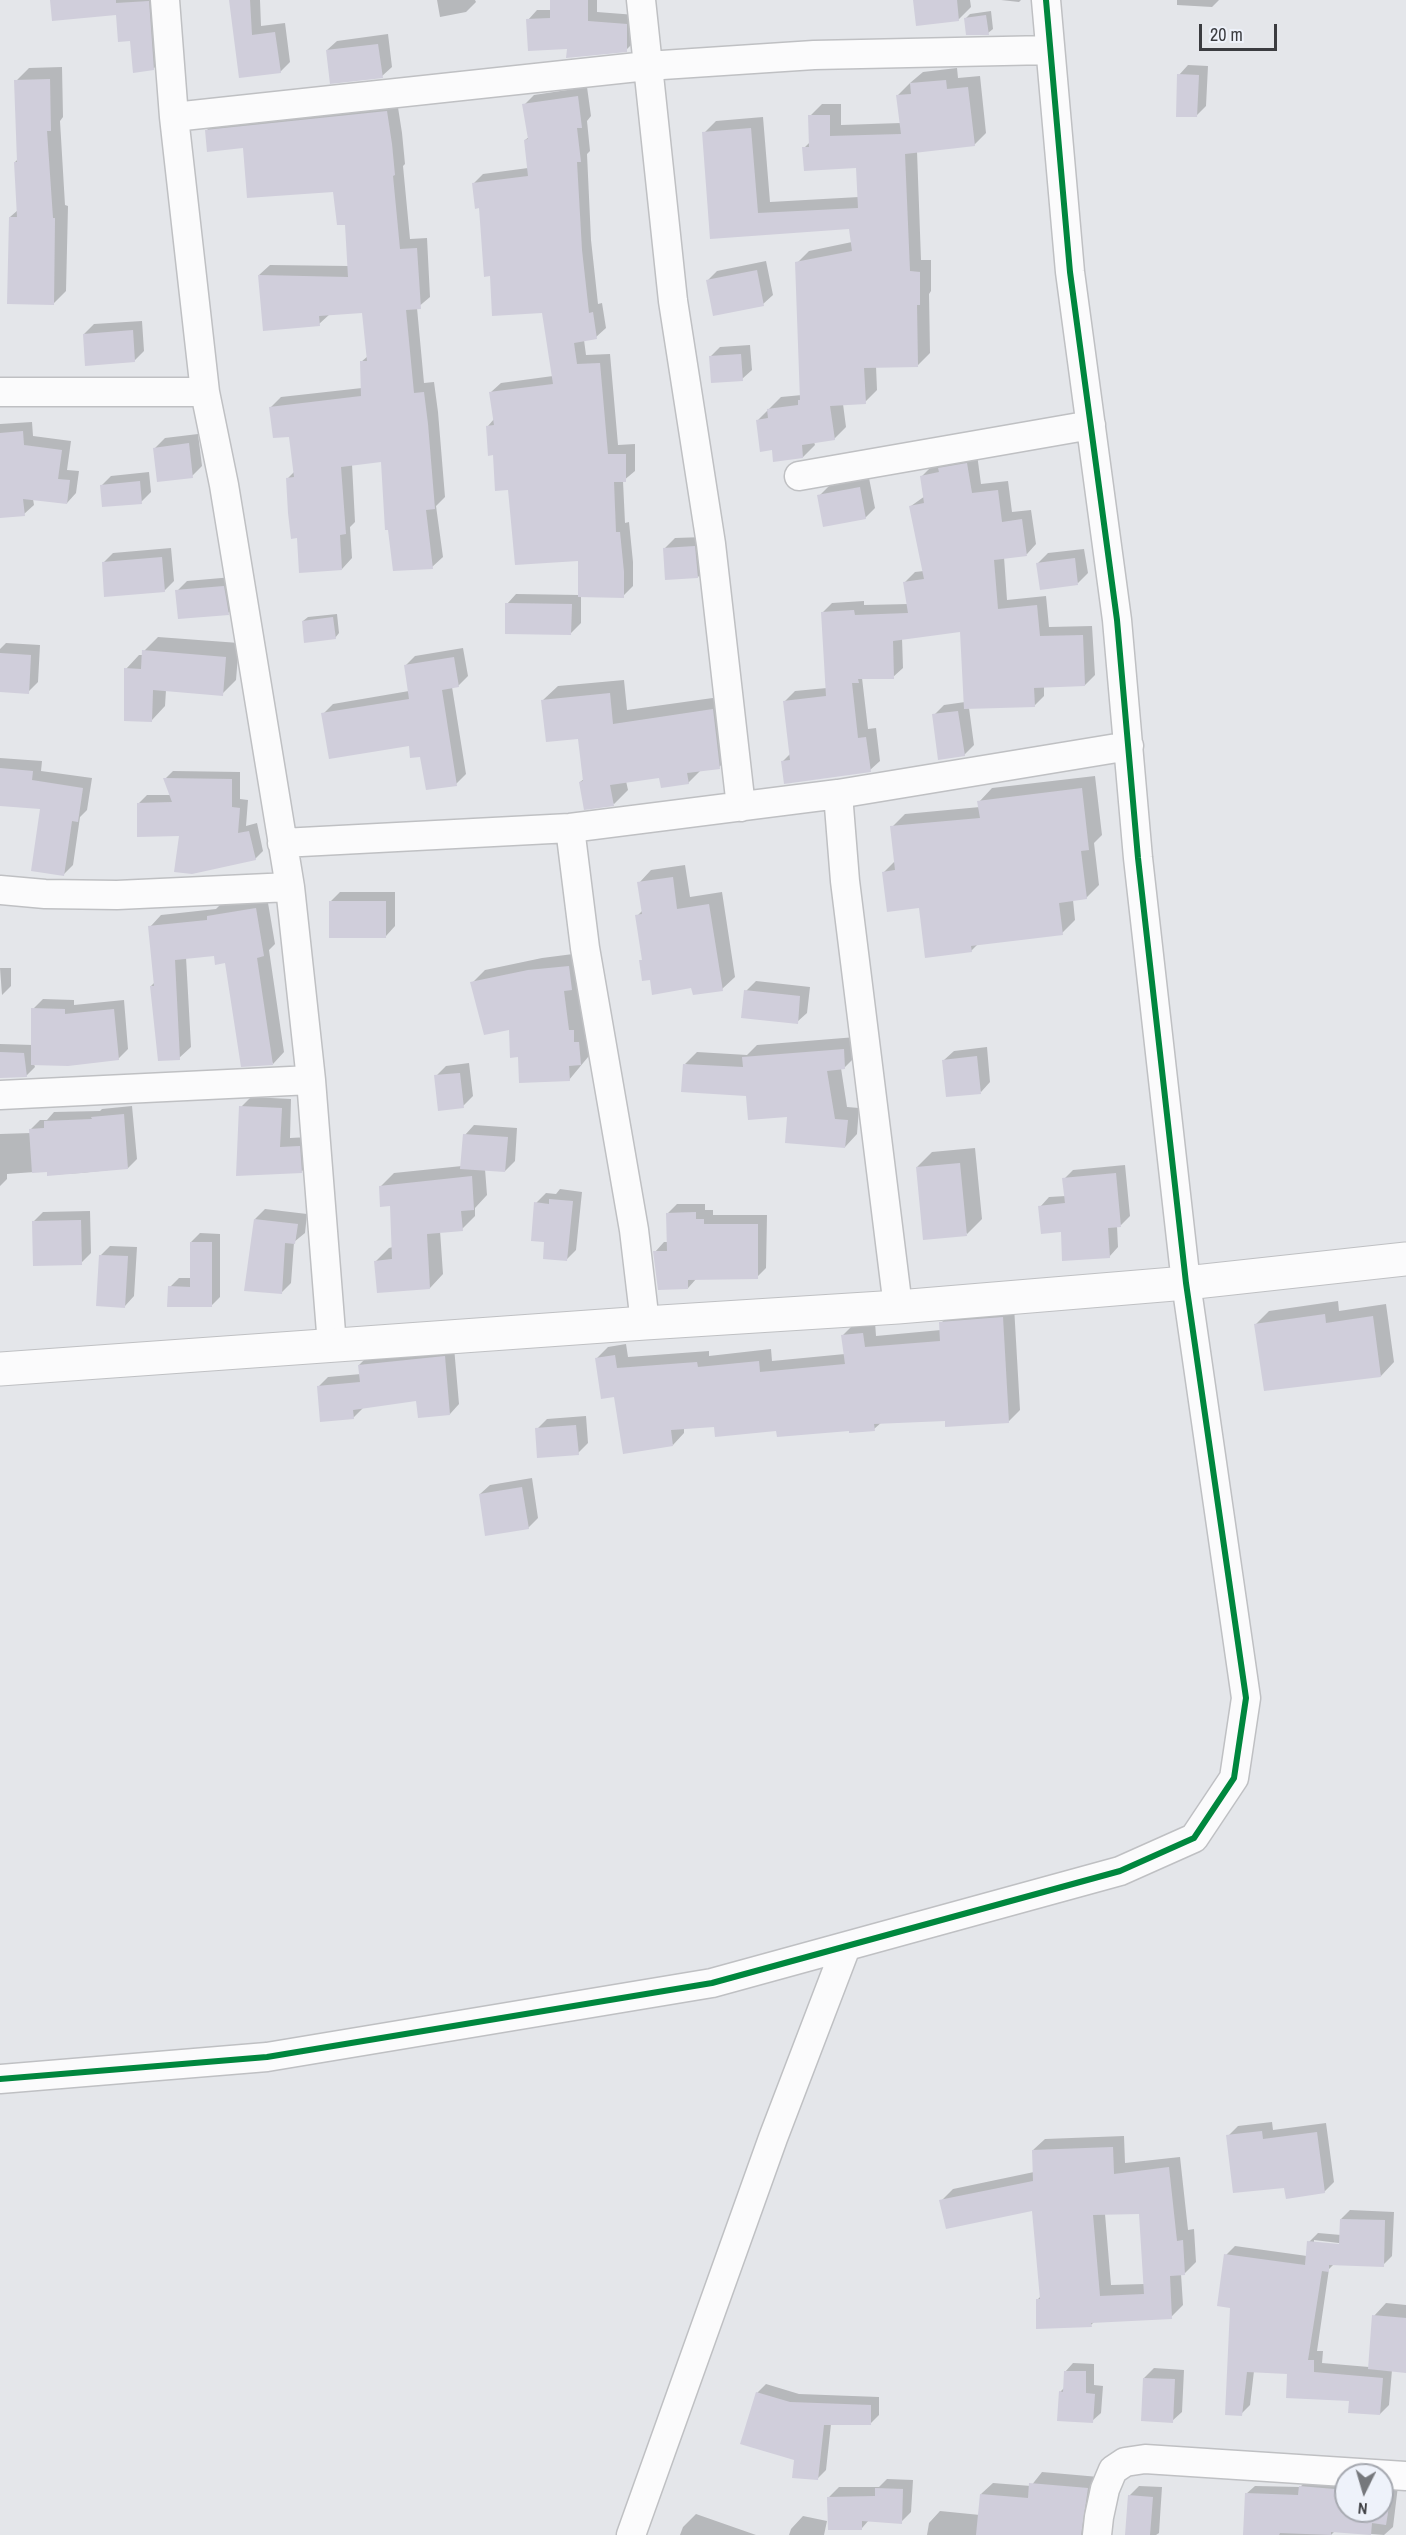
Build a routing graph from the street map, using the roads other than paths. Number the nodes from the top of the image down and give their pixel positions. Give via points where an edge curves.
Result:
1 (165, 0) edge
2 (641, 0) edge
3 (1046, 0) edge
4 (1050, 50) junction
5 (647, 66) junction
6 (174, 117) junction
7 (0, 392) edge
8 (205, 392) junction
9 (1092, 425) junction
10 (799, 476) dead end
11 (1129, 746) junction
12 (838, 795) junction
13 (741, 807) junction
14 (570, 828) junction
15 (282, 843) junction
16 (290, 887) junction
17 (0, 890) edge
18 (311, 1080) junction
19 (0, 1095) edge
20 (1406, 1259) edge
21 (1186, 1283) junction
22 (898, 1307) junction
23 (645, 1323) junction
24 (332, 1345) junction
25 (0, 1369) edge
26 (846, 1947) junction
27 (0, 2079) edge
28 (1406, 2476) edge
29 (631, 2535) edge
30 (1097, 2535) edge

1 - 6 street
2 - 5 street
3 - 4 street
4 - 5 street via 814,55
4 - 9 street via 1070,272
5 - 6 street
5 - 13 street via 672,301 711,544
6 - 8 street
7 - 8 street
8 - 15 street via 224,485
9 - 10 street
9 - 11 street
11 - 12 street
11 - 21 street
12 - 13 street
12 - 22 street via 845,881
13 - 14 street
14 - 15 street
14 - 23 street via 585,948 634,1230
15 - 16 street
16 - 17 street via 117,895
16 - 18 street
18 - 19 street
18 - 24 street
20 - 21 street
21 - 22 street
21 - 26 street via 1246,1698 1233,1778 1194,1838 1120,1871
22 - 23 street
23 - 24 street
24 - 25 street
26 - 27 street via 712,1983 267,2057
26 - 29 street
28 - 30 street via 1145,2459 1125,2462 1113,2470 1105,2489

